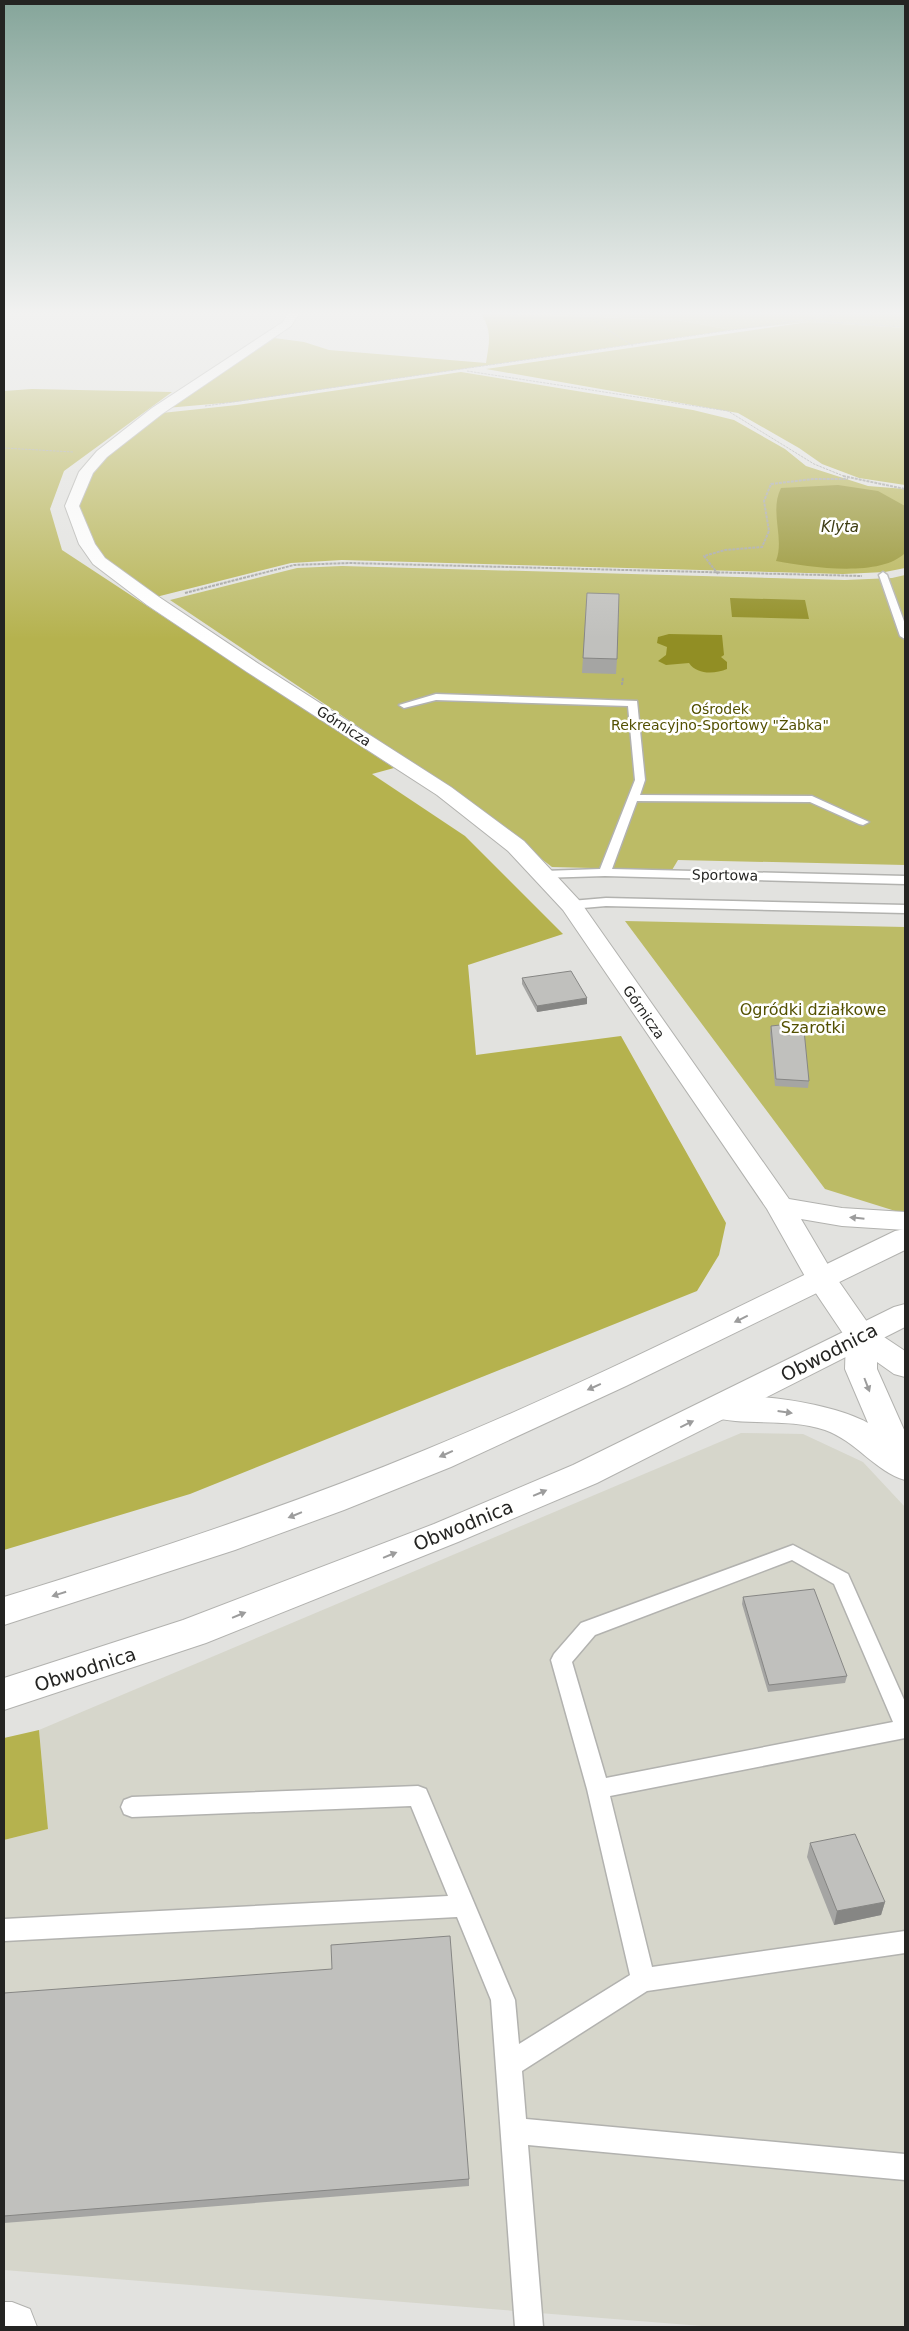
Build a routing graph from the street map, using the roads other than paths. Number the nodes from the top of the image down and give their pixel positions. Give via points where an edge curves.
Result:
1 (144, 421) edge
2 (883, 575) road end
3 (905, 636) edge
4 (404, 705) dead end
5 (634, 798) junction
6 (863, 822) dead end
7 (605, 872) junction
8 (544, 875) junction
9 (905, 880) edge
10 (571, 904) junction
11 (905, 909) edge
12 (780, 1208) junction
13 (905, 1222) edge
14 (905, 1238) edge
15 (822, 1280) junction
16 (905, 1314) edge
17 (861, 1337) junction
18 (905, 1366) edge
19 (719, 1408) junction
20 (905, 1467) edge
21 (4, 1611) edge
22 (4, 1694) edge
23 (905, 1727) edge
24 (598, 1789) junction
25 (132, 1807) dead end
26 (464, 1906) junction
27 (4, 1930) edge
28 (905, 1942) edge
29 (643, 1980) junction
30 (509, 2065) junction
31 (514, 2131) junction
32 (905, 2167) edge
33 (4, 2327) edge
34 (12, 2327) edge
35 (529, 2327) edge

1 - 8 street, Górnicza via 102,454 86,472 72,506 87,544 99,561 153,601 444,791 516,846
2 - 3 lane
4 - 5 lane via 436,696 633,703 640,780
5 - 6 lane via 812,799
5 - 7 lane
7 - 8 lane, Sportowa
7 - 9 lane, Sportowa
8 - 10 street, Górnicza
10 - 11 lane, Sportowa via 606,902
10 - 12 street, Górnicza
13 -> 12 street
12 - 15 street, Górnicza
14 - 15 street
15 - 17 street, Górnicza
15 -> 21 street via 438,1458 282,1520
16 - 17 street, Obwodnica
17 - 18 street
17 - 19 street, Obwodnica
17 -> 20 street via 861,1369
19 -> 20 street via 829,1419 851,1428
22 -> 19 street, Obwodnica via 193,1632 446,1533 586,1474
23 - 24 lane
23 - 24 lane via 841,1579 793,1552 588,1629 561,1660
24 - 29 lane
25 - 26 lane via 418,1796
26 - 27 lane
26 - 30 lane via 502,2000
28 - 29 lane
29 - 30 lane
30 - 31 lane
31 - 32 lane
31 - 35 lane
33 - 34 street

